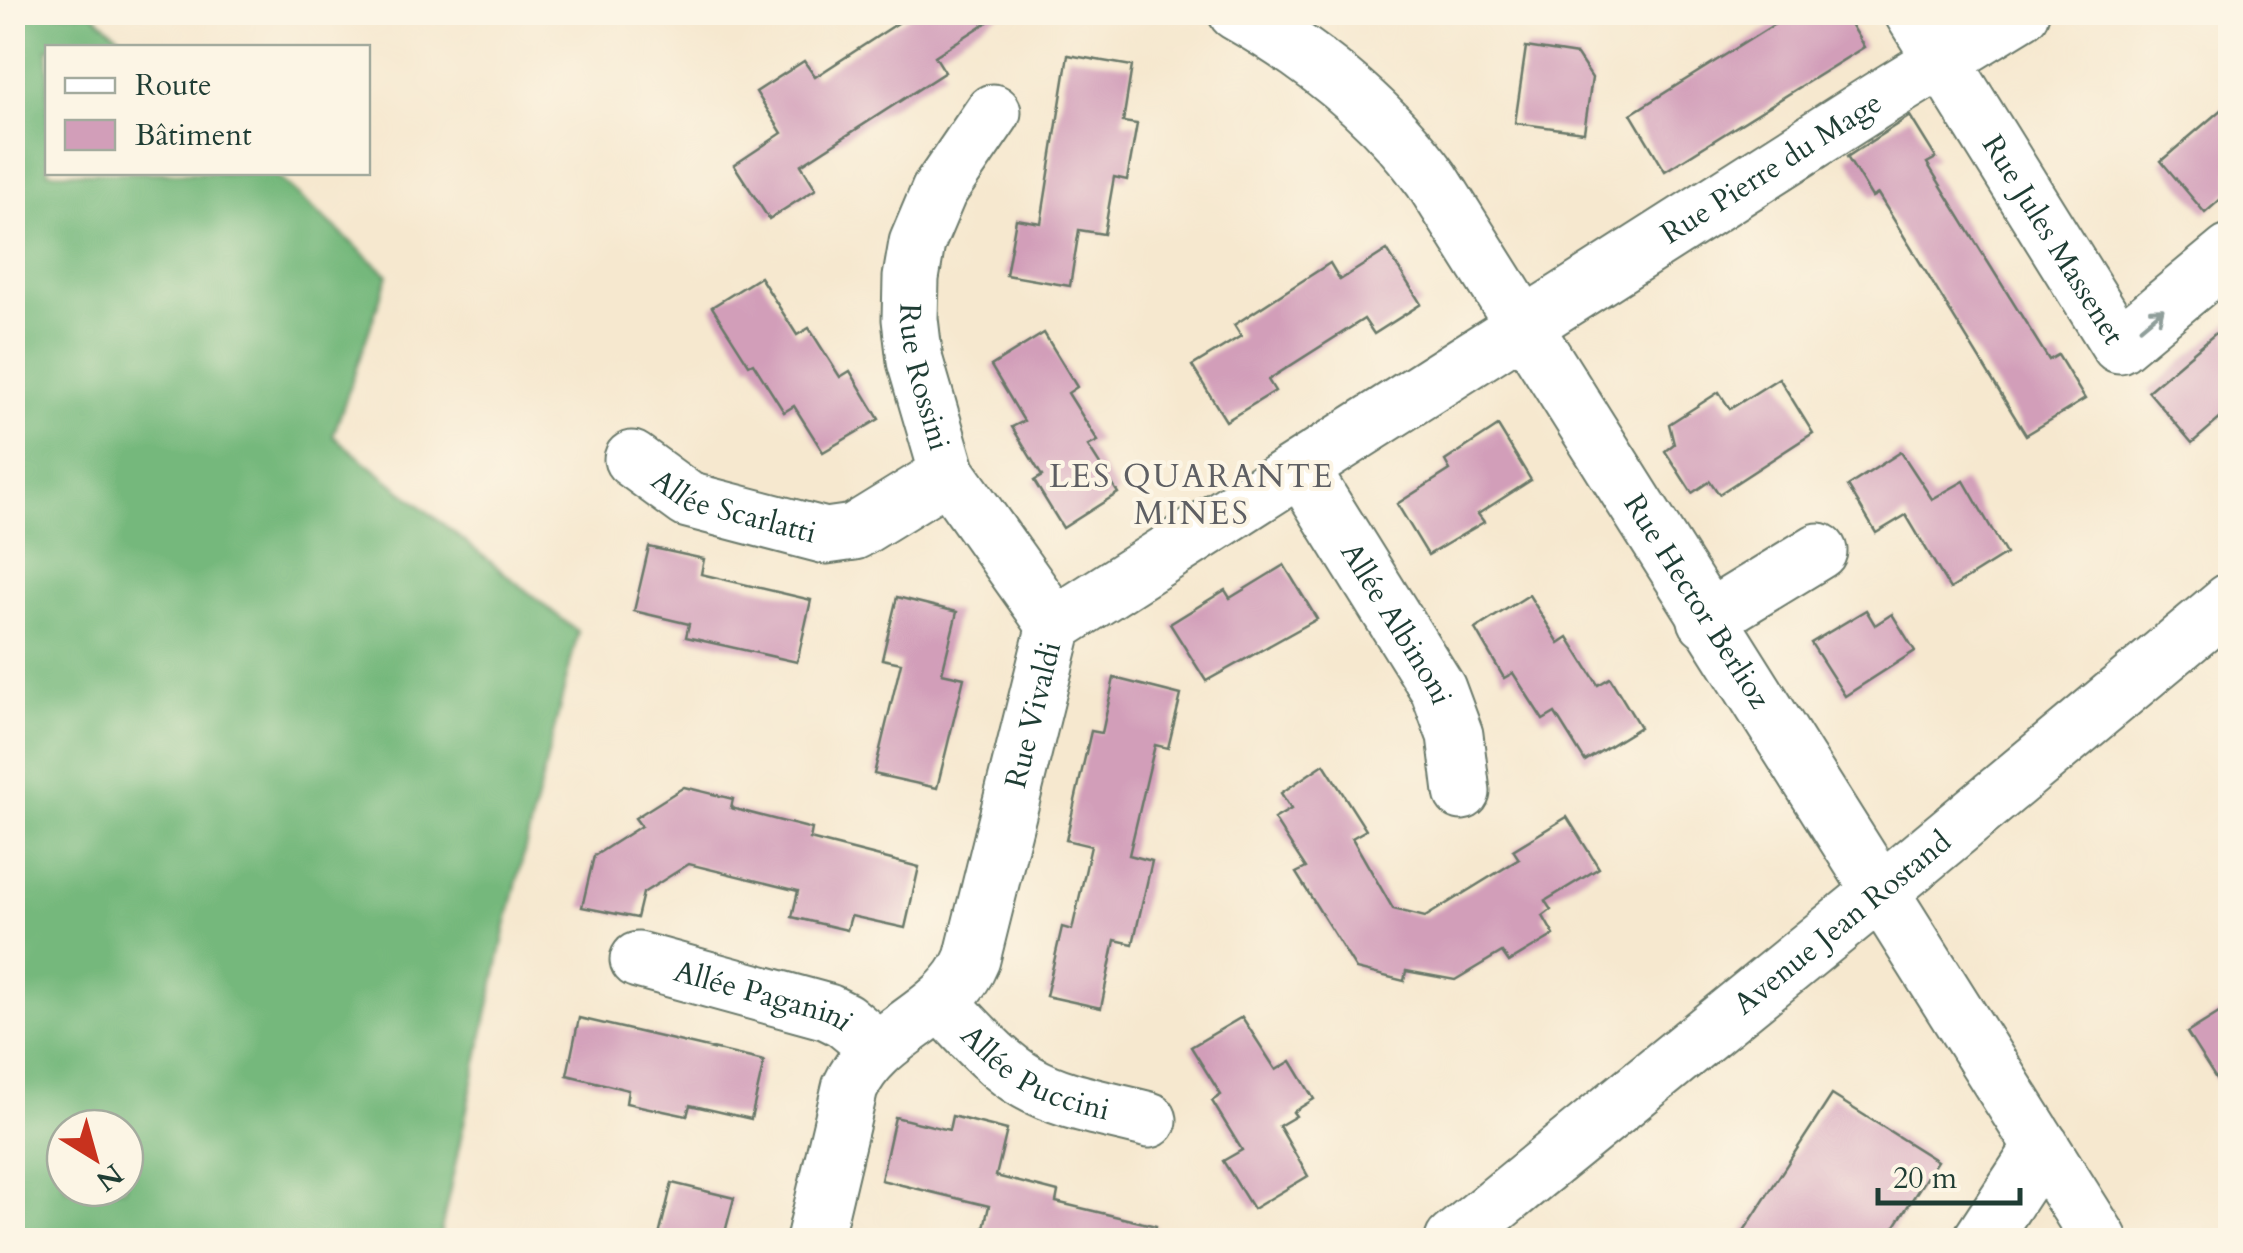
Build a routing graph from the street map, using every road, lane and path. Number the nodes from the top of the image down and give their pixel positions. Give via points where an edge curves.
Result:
1 (1236, 12) edge
2 (1912, 12) edge
3 (2022, 12) edge
4 (1943, 61) junction
5 (993, 112) dead end
6 (2230, 252) edge
7 (1523, 326) junction
8 (632, 460) dead end
9 (1301, 469) junction
10 (948, 474) junction
11 (1819, 552) dead end
12 (2230, 601) edge
13 (1706, 620) junction
14 (1055, 625) junction
15 (1462, 792) dead end
16 (1881, 891) junction
17 (638, 960) dead end
18 (940, 1002) junction
19 (878, 1048) junction
20 (1149, 1120) dead end
21 (2042, 1148) junction
22 (814, 1240) edge
23 (1453, 1240) edge
24 (1981, 1240) edge
25 (2100, 1240) edge

1 - 7 street, Rue Hector Berlioz via 1326,70 1389,127 1432,180
2 - 4 street
3 - 4 street, Rue Pierre du Mage
4 -> 6 street, Rue Jules Massenet via 2119,345
4 - 7 street, Rue Pierre du Mage
5 - 10 street, Rue Rossini via 927,213 911,278 914,361
7 - 9 street, Rue Vivaldi
7 - 13 street, Rue Hector Berlioz
8 - 10 street, Allée Scarlatti via 688,500 826,536 854,532
9 - 14 street, Rue Vivaldi
9 - 15 street, Allée Albinoni via 1438,689 1455,735
10 - 14 street, Rue Rossini
11 - 13 street
12 - 16 street, Avenue Jean Rostand
13 - 16 street, Rue Hector Berlioz
14 - 18 street, Rue Vivaldi via 972,959
16 - 21 street, Rue Hector Berlioz
16 - 23 street, Avenue Jean Rostand
17 - 19 street, Allée Paganini via 828,1012
18 - 19 street, Rue Vivaldi
18 - 20 street, Allée Puccini via 1028,1082
19 - 22 street, Rue Vivaldi via 850,1088
21 - 24 street
21 - 25 street, Rue Hector Berlioz

